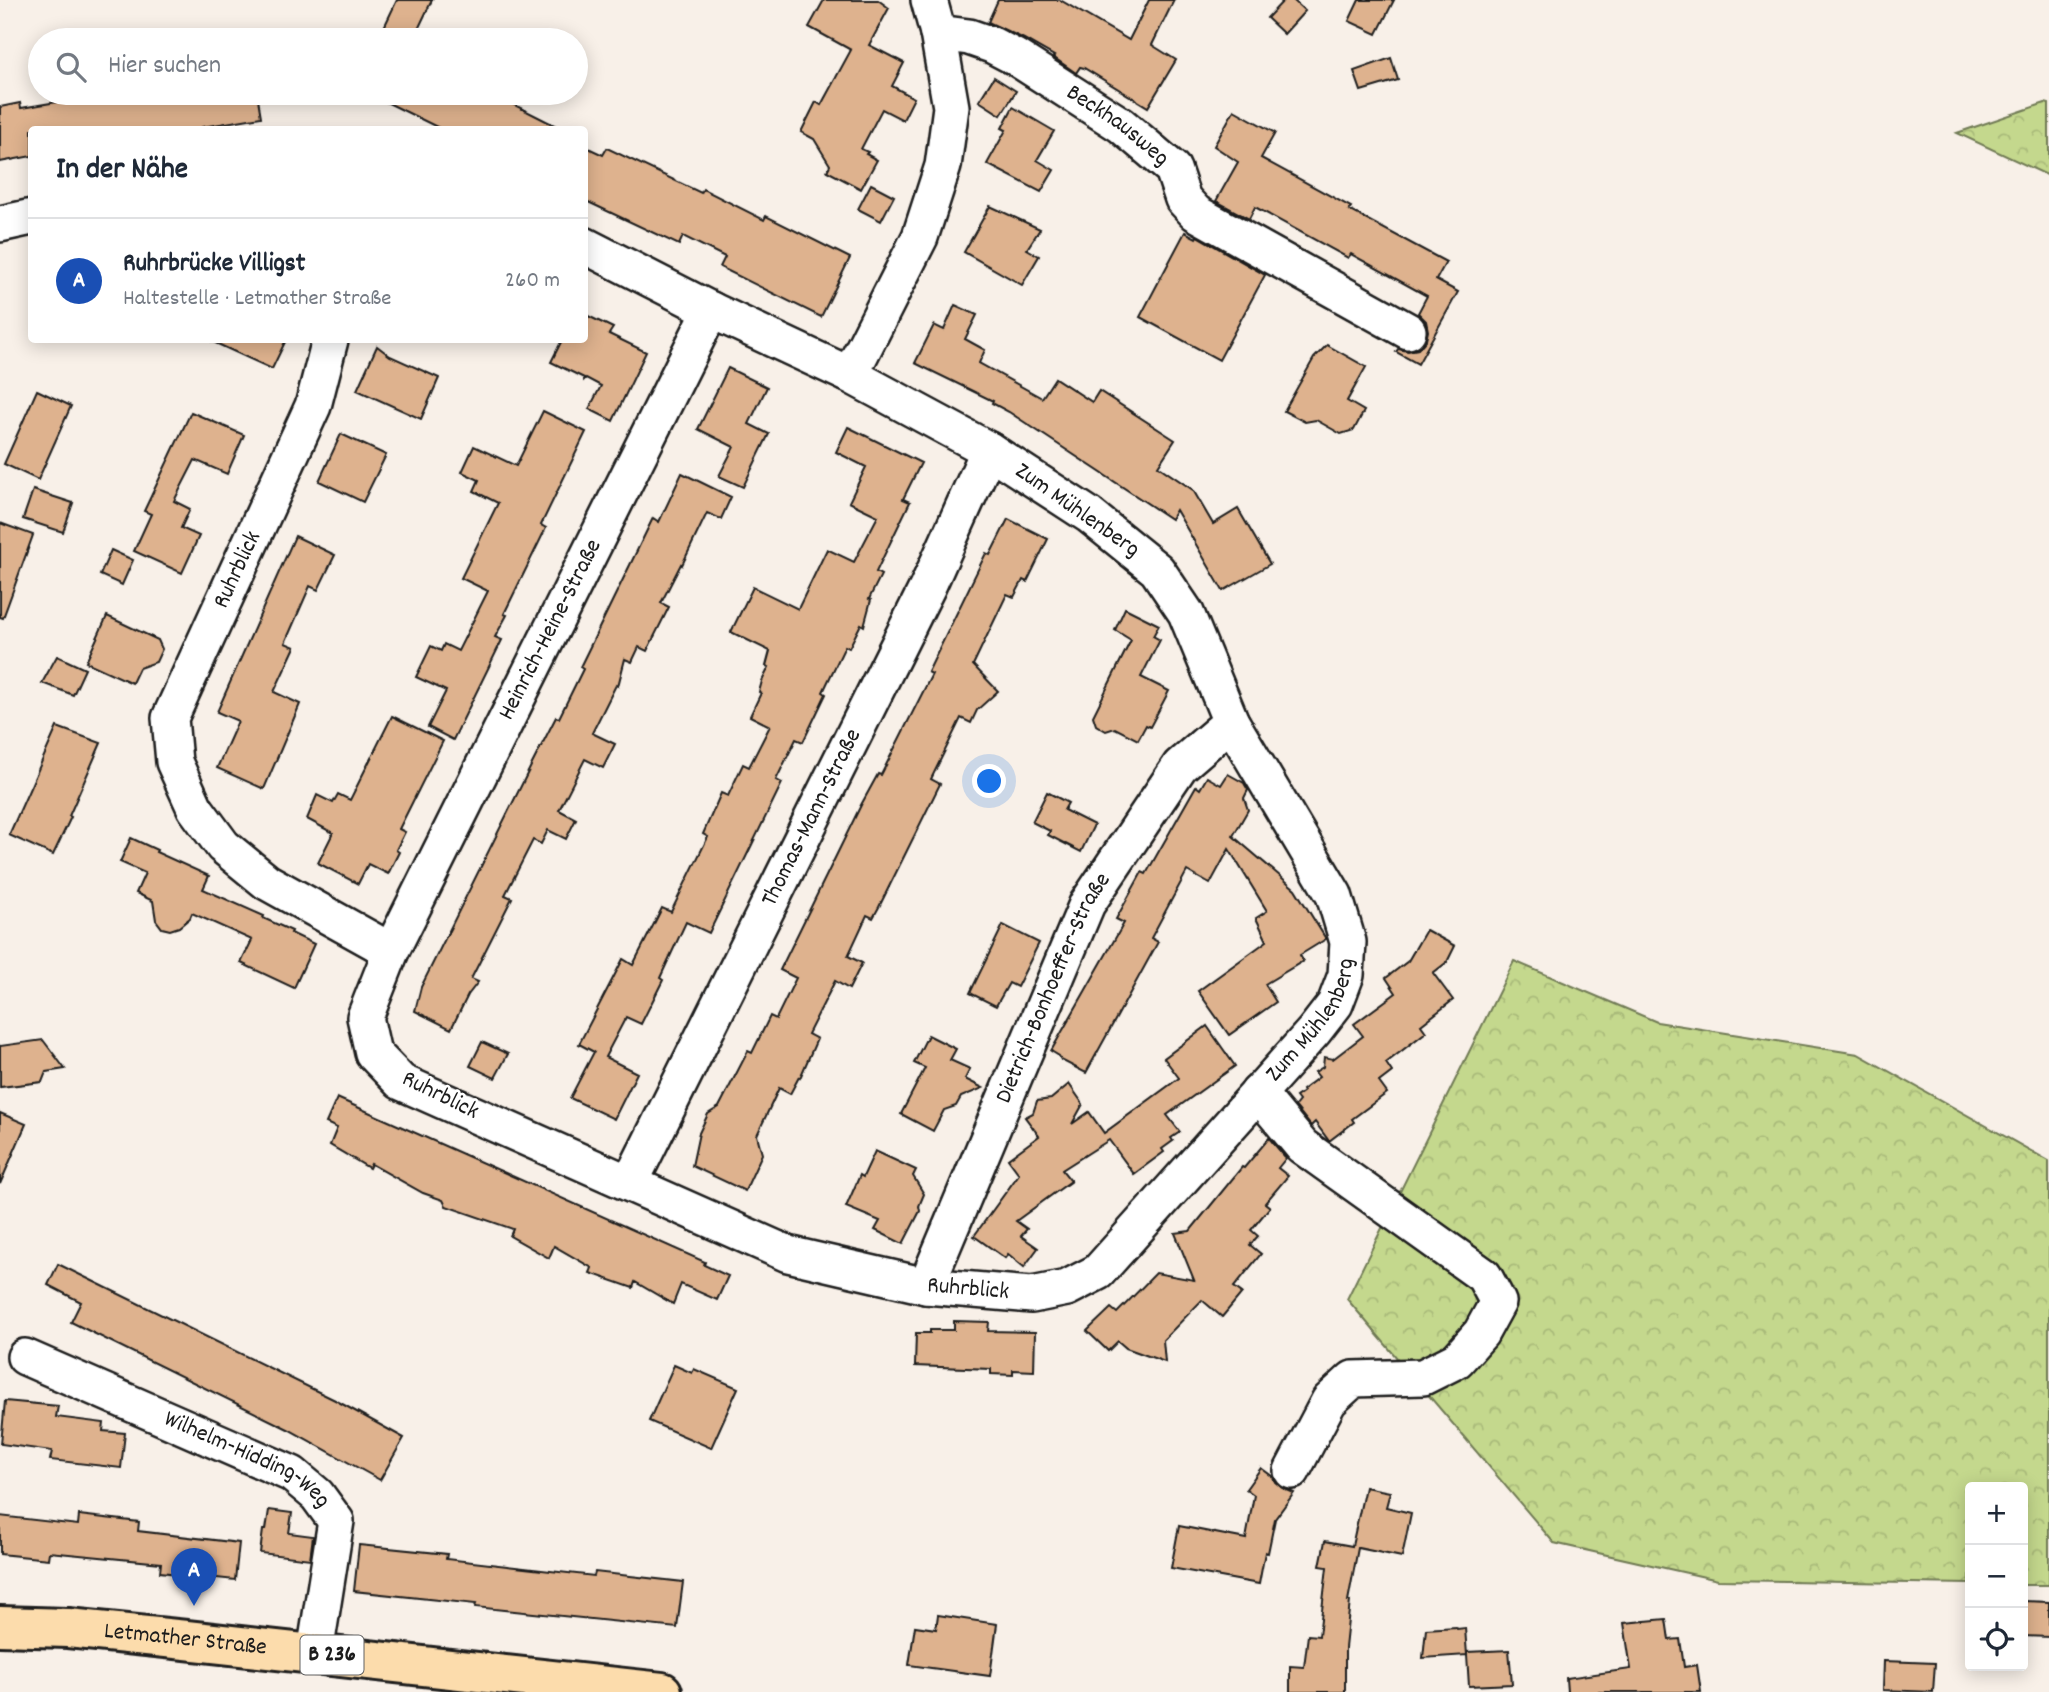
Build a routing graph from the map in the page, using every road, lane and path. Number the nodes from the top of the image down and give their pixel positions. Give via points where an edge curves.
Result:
1 (929, 0) edge
2 (938, 33) junction
3 (28, 218) edge
4 (0, 224) edge
5 (588, 247) edge
6 (712, 310) junction
7 (1408, 331) dead end
8 (329, 343) edge
9 (850, 375) junction
10 (989, 450) junction
11 (1231, 722) junction
12 (391, 951) junction
13 (1258, 1093) junction
14 (629, 1183) junction
15 (926, 1286) junction
16 (25, 1357) dead end
17 (1292, 1471) dead end
18 (0, 1626) edge
19 (315, 1653) junction
20 (662, 1692) edge

1 - 2 street
2 - 7 street, Beckhausweg via 992,45 1074,93 1173,169 1183,199 1196,213
2 - 9 street via 951,107 943,166 920,237
3 - 4 street
5 - 6 street, Zum Mühlenberg
6 - 9 street, Zum Mühlenberg
6 - 12 street, Heinrich-Heine-Straße
8 - 12 street, Ruhrblick via 313,406 170,718 174,762 195,808 223,846 267,882
9 - 10 street, Zum Mühlenberg
10 - 11 street, Zum Mühlenberg via 1089,515 1157,570 1186,613
10 - 14 street, Thomas-Mann-Straße via 927,588
11 - 13 street, Zum Mühlenberg via 1334,895 1348,942 1346,975 1335,1004
11 - 15 street, Dietrich-Bonhoeffer-Straße via 1180,766 1087,904
12 - 14 street, Ruhrblick via 365,1017 373,1053 401,1082
13 - 15 street, Ruhrblick via 1098,1272 1067,1288 1032,1295
13 - 17 street, Zum Mühlenberg via 1302,1146 1484,1276 1498,1302 1481,1333 1457,1360 1423,1377 1353,1379 1329,1401
14 - 15 street, Ruhrblick via 788,1254
16 - 19 street, Wilhelm-Hidding-Weg via 292,1474 317,1495 335,1521
18 - 19 main road, Letmather Straße / B 236 via 68,1628
19 - 20 main road, Letmather Straße / B 236

